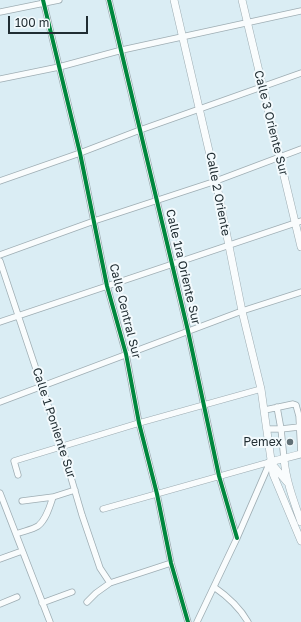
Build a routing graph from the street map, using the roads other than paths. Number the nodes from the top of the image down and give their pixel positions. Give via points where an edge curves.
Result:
1 (59, 0) edge
2 (109, 0) edge
3 (174, 0) edge
4 (242, 0) edge
5 (43, 2) edge
6 (301, 11) edge
7 (0, 12) edge
8 (248, 23) junction
9 (183, 37) junction
10 (122, 50) junction
11 (59, 67) junction
12 (301, 73) edge
13 (0, 79) edge
14 (262, 87) junction
15 (199, 110) junction
16 (140, 130) junction
17 (301, 149) edge
18 (80, 153) junction
19 (280, 156) junction
20 (0, 181) edge
21 (216, 181) junction
22 (157, 200) junction
23 (94, 221) junction
24 (298, 222) edge
25 (228, 244) junction
26 (301, 247) edge
27 (0, 255) edge
28 (0, 262) edge
29 (172, 264) junction
30 (108, 286) junction
31 (301, 292) edge
32 (242, 311) junction
33 (18, 316) junction
34 (0, 322) edge
35 (188, 331) junction
36 (126, 354) junction
37 (43, 386) junction
38 (261, 389) junction
39 (0, 402) edge
40 (202, 405) junction
41 (277, 407) junction
42 (265, 410) junction
43 (139, 423) junction
44 (299, 427) junction
45 (267, 429) junction
46 (281, 429) junction
47 (62, 447) junction
48 (301, 454) edge
49 (284, 459) junction
50 (270, 462) junction
51 (18, 476) dead end
52 (219, 476) junction
53 (288, 482) junction
54 (75, 490) junction
55 (0, 493) edge
56 (156, 494) junction
57 (52, 497) junction
58 (22, 501) dead end
59 (103, 509) dead end
60 (301, 522) edge
61 (16, 534) junction
62 (237, 538) junction
63 (301, 542) edge
64 (22, 551) junction
65 (0, 559) edge
66 (171, 562) junction
67 (110, 583) junction
68 (214, 587) junction
69 (72, 592) dead end
70 (17, 598) dead end
71 (87, 602) dead end
72 (42, 603) junction
73 (0, 604) edge
74 (50, 622) edge
75 (188, 622) edge
76 (197, 622) edge
77 (248, 622) edge

1 - 5 street
2 - 10 street, Calle 1ra Oriente Sur
3 - 9 main road, Calle 2 Oriente
4 - 8 main road, Calle 3 Oriente Sur
5 - 7 street
5 - 11 street, Calle Central Sur
6 - 8 street
8 - 9 street
8 - 14 main road, Calle 3 Oriente Sur
9 - 10 street
9 - 15 main road, Calle 2 Oriente
10 - 11 street
10 - 16 street, Calle 1ra Oriente Sur
11 - 13 street
11 - 18 street, Calle Central Sur
12 - 14 street
14 - 15 street
14 - 19 main road, Calle 3 Oriente Sur
15 - 16 street
15 - 21 main road, Calle 2 Oriente
16 - 18 street
16 - 22 street, Calle 1ra Oriente Sur
17 - 19 street
18 - 20 street
18 - 23 street, Calle Central Sur
19 - 21 street
19 - 24 main road, Calle 3 Oriente Sur
21 - 22 street
21 - 25 main road, Calle 2 Oriente
22 - 23 street
22 - 29 street, Calle 1ra Oriente Sur
23 - 27 street
23 - 30 street, Calle Central Sur
24 - 25 street
24 - 26 main road, Calle 3 Oriente Sur
25 - 29 street
25 - 32 main road, Calle 2 Oriente
28 - 33 street, Calle 1 Poniente Sur
29 - 30 street
29 - 35 street, Calle 1ra Oriente Sur
30 - 33 street
30 - 36 street, Calle Central Sur
31 - 32 street
32 - 35 street
32 - 38 main road, Calle 2 Oriente
33 - 34 street
33 - 37 street, Calle 1 Poniente Sur
35 - 36 street
35 - 40 street, Calle 1ra Oriente Sur
36 - 37 street
36 - 43 street, Calle Central Sur
37 - 39 street
37 - 47 street, Calle 1 Poniente Sur
38 - 40 street
38 - 42 main road, Calle 2 Oriente
40 - 43 street
40 - 52 street, Calle 1ra Oriente Sur
41 - 42 street
41 - 44 street via 296,405
41 - 46 street
42 - 45 main road, Calle 2 Oriente
43 - 47 street
43 - 56 street, Calle Central Sur
44 - 46 street
44 - 48 street
45 - 46 street
45 - 50 main road, Calle 2 Oriente
46 - 49 street
47 - 51 street via 14,461
47 - 54 street, Calle 1 Poniente Sur
48 - 49 main road
49 - 50 main road
49 - 53 main road
50 - 52 street
50 - 53 main road
50 - 62 street
50 - 63 main road, Calle 2 Oriente
52 - 56 street
52 - 62 street, Calle 1ra Oriente Sur
53 - 60 main road
54 - 57 street
54 - 67 street, Calle 1 Poniente Sur via 100,568
55 - 61 street
56 - 59 street
56 - 66 street, Calle Central Sur
57 - 58 street
57 - 61 street via 43,521 38,526
61 - 64 street
62 - 68 street
64 - 65 street
64 - 72 street
66 - 67 street
66 - 75 street, Calle Central Sur
67 - 71 street
68 - 76 street
68 - 77 street via 226,596
69 - 72 street
70 - 73 street
72 - 74 street

